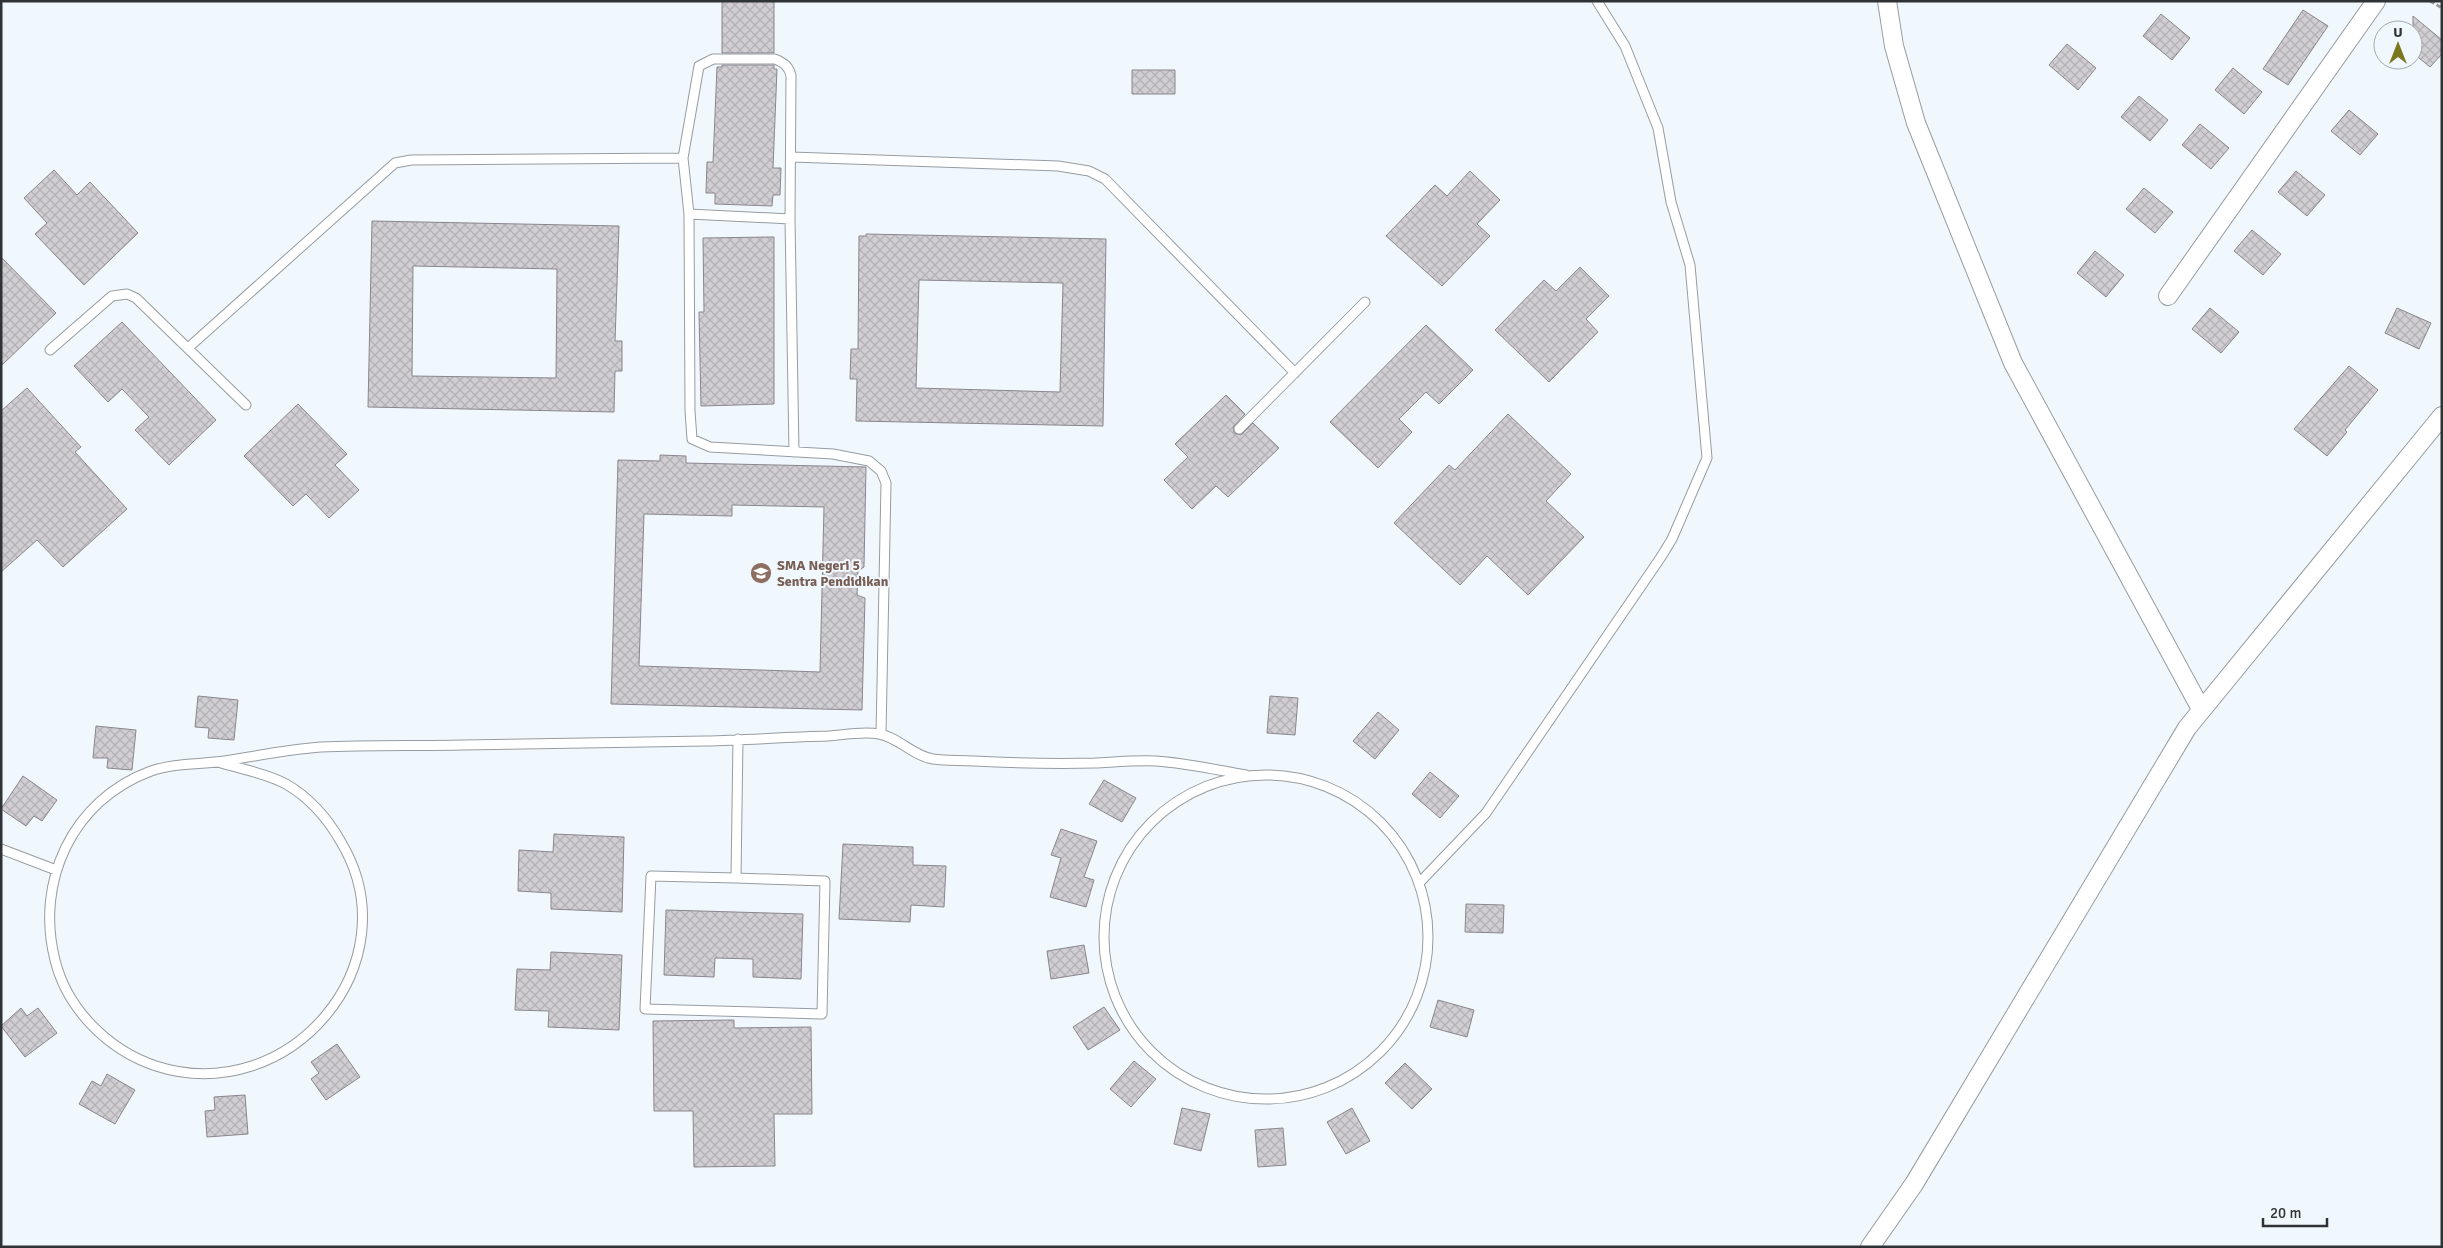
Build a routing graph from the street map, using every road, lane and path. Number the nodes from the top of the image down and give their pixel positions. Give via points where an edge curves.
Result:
1 (1597, 1) edge
2 (1887, 1) edge
3 (2376, 1) edge
4 (2430, 1) edge
5 (2442, 8) edge
6 (791, 157) junction
7 (683, 158) junction
8 (689, 214) junction
9 (790, 219) junction
10 (2168, 296) dead end
11 (1365, 302) dead end
12 (188, 348) junction
13 (50, 350) dead end
14 (1294, 373) junction
15 (246, 405) dead end
16 (2442, 416) edge
17 (1239, 429) dead end
18 (794, 452) junction
19 (2201, 710) junction
20 (881, 734) junction
21 (738, 739) junction
22 (218, 762) junction
23 (1246, 775) junction
24 (1, 849) edge
25 (56, 870) junction
26 (736, 878) junction
27 (1420, 881) junction
28 (1870, 1247) edge

1 - 27 lane via 1625,46 1658,128 1672,202 1690,265 1707,458 1661,557 1486,814
2 - 19 street via 1894,46 1916,123 2013,363
3 - 10 street
4 - 5 path
6 - 7 lane via 790,69 775,60 713,59 699,66
6 - 9 lane
6 - 14 lane via 1058,166 1089,171 1105,179
7 - 8 lane
7 - 12 lane via 411,160 395,163
8 - 9 lane
8 - 18 lane via 692,439 710,447
9 - 18 lane
11 - 14 lane
12 - 13 lane via 136,298 119,294 112,296
12 - 15 lane
14 - 17 lane
16 - 19 street
18 - 20 lane via 833,454 869,461 881,471 886,483
19 - 28 street via 2187,728 1914,1184
20 - 21 lane
20 - 23 lane via 927,759 1037,764 1157,761
21 - 22 lane via 319,747
21 - 26 lane
22 - 25 lane via 183,763 149,772 118,788 91,810 70,838
22 - 25 lane via 283,782 309,801 331,825 344,846 359,884 361,932 349,979 323,1020 286,1052 256,1065 224,1073 191,1073 157,1066 125,1052 97,1031 74,1004 58,973 50,939 48,904
23 - 27 lane via 1301,777 1352,798 1394,834
23 - 27 lane via 1194,790 1149,823 1118,867 1103,920 1107,974 1127,1023 1162,1062 1208,1089 1260,1099 1313,1092 1361,1070 1398,1032 1422,985 1430,933
24 - 25 lane
26 - 26 lane via 825,881 822,1014 645,1009 651,876

